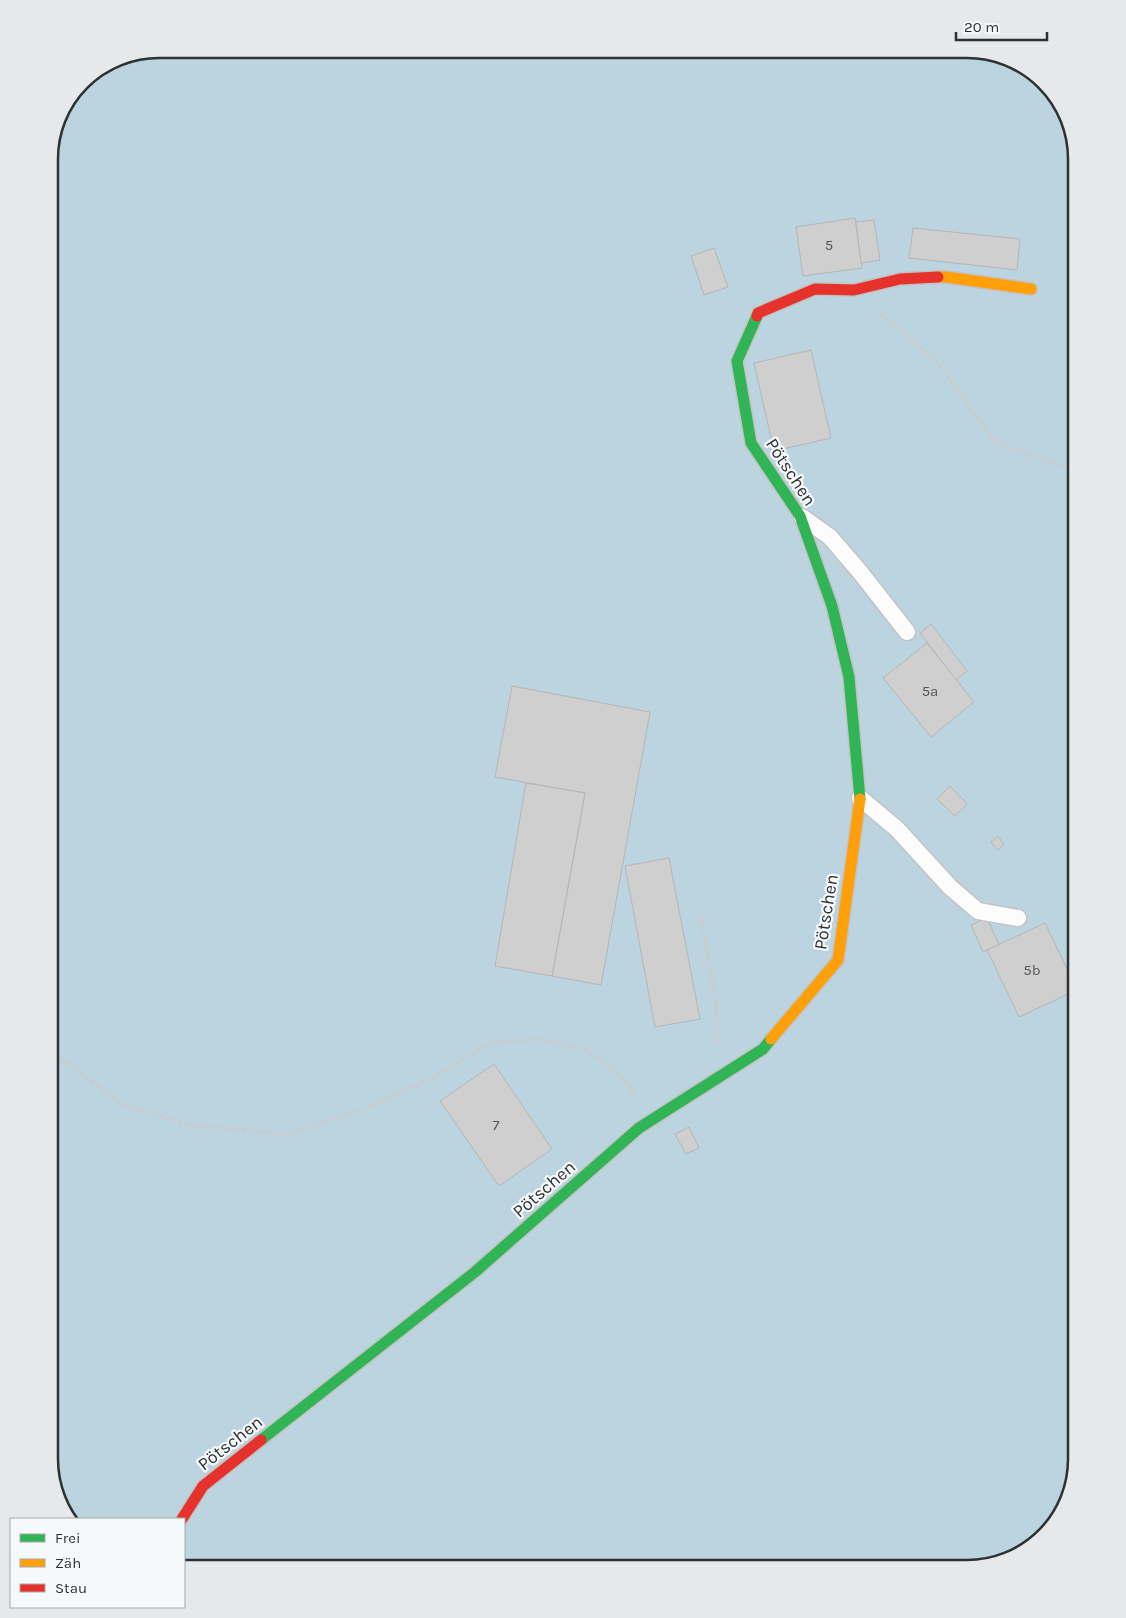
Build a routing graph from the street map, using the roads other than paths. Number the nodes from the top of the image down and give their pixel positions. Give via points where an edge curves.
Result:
1 (1031, 290) dead end
2 (800, 516) junction
3 (907, 632) dead end
4 (860, 798) junction
5 (1018, 918) dead end
6 (183, 1518) edge

1 - 2 street, Pötschen via 946,277 900,279 854,290 815,289 758,312 737,361 752,443
2 - 3 lane via 830,536
2 - 4 street, Pötschen via 832,606 849,677
4 - 5 lane via 897,829 950,887 978,911
4 - 6 street, Pötschen via 838,960 763,1049 639,1128 475,1272 204,1486

